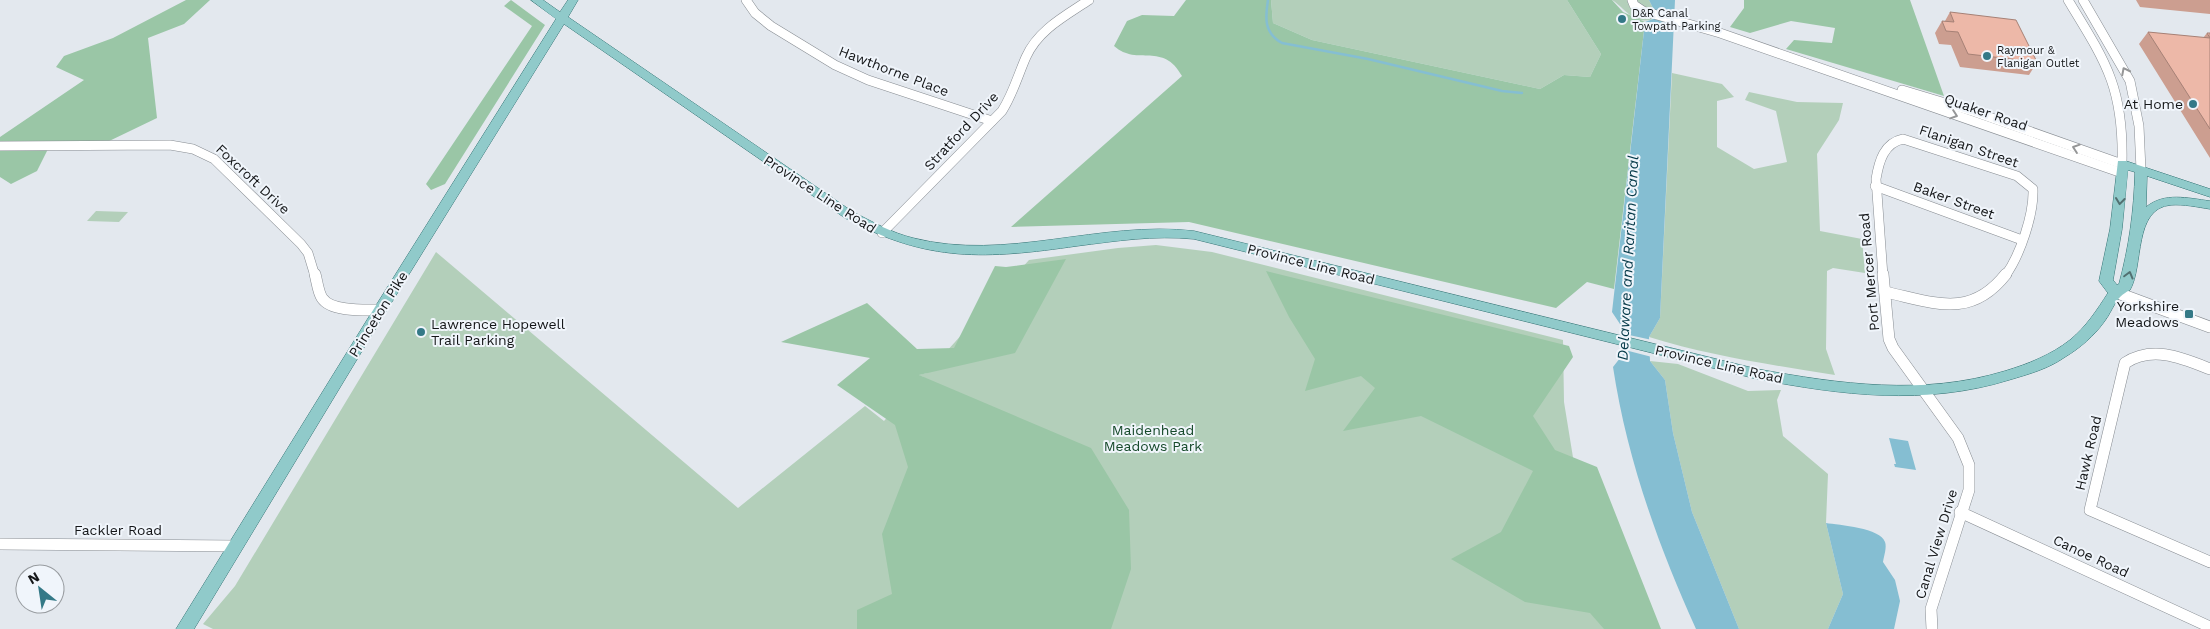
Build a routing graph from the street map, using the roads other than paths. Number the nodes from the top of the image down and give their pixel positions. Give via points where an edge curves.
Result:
1 (536, 0) edge
2 (572, 0) edge
3 (748, 0) edge
4 (1632, 0) edge
5 (2083, 0) edge
6 (1084, 1) edge
7 (2070, 3) edge
8 (2088, 8) junction
9 (561, 18) junction
10 (992, 121) junction
11 (1892, 138) joint
12 (0, 146) edge
13 (2122, 168) junction
14 (2141, 175) junction
15 (1875, 186) junction
16 (2210, 193) edge
17 (2210, 204) edge
18 (2139, 222) junction
19 (882, 233) junction
20 (2022, 240) junction
21 (1885, 292) junction
22 (2115, 292) junction
23 (380, 310) junction
24 (2210, 327) edge
25 (2210, 369) edge
26 (1925, 390) junction
27 (1960, 512) junction
28 (0, 544) edge
29 (236, 546) junction
30 (2210, 562) edge
31 (2210, 626) edge
32 (185, 629) edge
33 (1932, 629) edge

1 - 9 main road, Province Line Road
2 - 9 main road, Princeton Pike
3 - 10 street, Hawthorne Place via 755,13 771,26 835,65 868,80
4 - 13 street, Quaker Road via 1637,8 1649,13
5 - 8 street
6 - 10 street, Stratford Drive via 1038,39 1026,58 1010,99
7 - 8 street
7 - 13 street via 2115,85
14 -> 8 street via 2139,126 2130,81
9 - 19 main road, Province Line Road via 849,215
9 - 23 main road, Princeton Pike
10 - 19 street, Stratford Drive
11 - 15 street, Port Mercer Road via 1878,165
11 - 20 street, Flanigan Street via 1914,141 2030,182 2033,193
12 - 23 street, Foxcroft Drive via 170,145 206,153 301,244 308,253 322,298 327,303
13 - 14 main road
13 -> 22 main road via 2116,229 2106,281
14 - 16 main road
14 - 17 main road
14 - 18 main road, Province Line Road
15 - 20 street, Baker Street
15 - 21 street, Port Mercer Road
17 - 18 main road via 2161,202 2150,208
22 -> 18 main road, Province Line Road via 2125,287
19 - 26 main road, Province Line Road via 923,246 989,252 1139,234 1194,235 1767,376 1822,386
20 - 21 street via 2015,262 2003,280 1972,303 1940,304
21 - 26 street, Port Mercer Road via 1889,339
22 - 24 street
22 - 26 main road, Province Line Road via 2088,332 2058,355 2010,376
23 - 29 main road, Princeton Pike
25 - 30 street, Hawk Road via 2160,354 2138,355 2125,363 2090,510
26 - 27 street, Canal View Drive via 1958,438 1969,466 1969,490
27 - 31 street, Canoe Road
27 - 33 street, Canal View Drive via 1931,609
28 - 29 street, Fackler Road
29 - 32 main road, Princeton Pike

